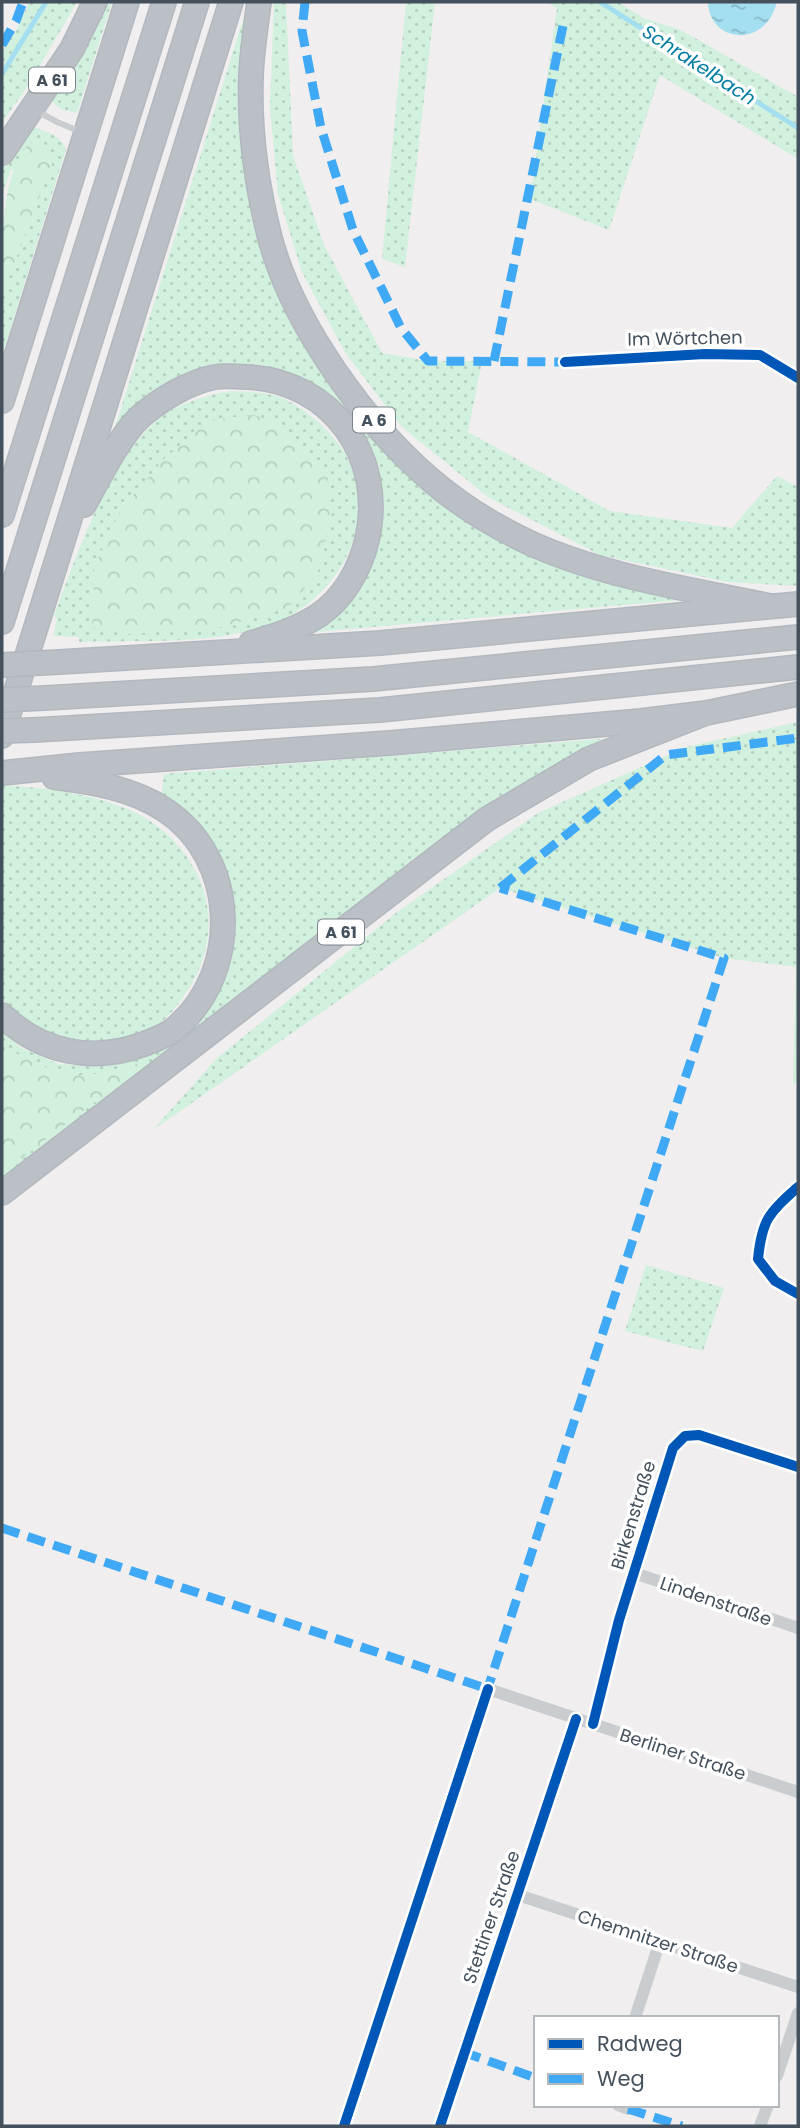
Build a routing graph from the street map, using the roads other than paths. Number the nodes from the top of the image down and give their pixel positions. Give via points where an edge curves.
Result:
1 (95, 2) edge
2 (127, 2) edge
3 (164, 2) edge
4 (197, 2) edge
5 (231, 2) edge
6 (259, 2) edge
7 (33, 108) junction
8 (85, 134) junction
9 (2, 153) edge
10 (565, 362) dead end
11 (798, 378) edge
12 (2, 401) edge
13 (2, 515) edge
14 (60, 548) junction
15 (798, 604) edge
16 (770, 606) junction
17 (2, 622) edge
18 (798, 637) edge
19 (215, 654) junction
20 (2, 665) edge
21 (798, 667) edge
22 (798, 694) edge
23 (2, 700) edge
24 (706, 713) junction
25 (2, 734) edge
26 (12, 773) edge
27 (2, 1015) edge
28 (798, 1187) edge
29 (2, 1194) edge
30 (798, 1294) edge
31 (798, 1466) edge
32 (634, 1573) junction
33 (798, 1628) edge
34 (488, 1689) dead end
35 (576, 1719) junction
36 (593, 1724) junction
37 (798, 1791) edge
38 (518, 1895) junction
39 (660, 1941) junction
40 (798, 1987) edge
41 (798, 2013) edge
42 (636, 2016) edge
43 (779, 2070) edge
44 (767, 2107) edge
45 (440, 2126) edge
46 (761, 2126) edge

1 - 7 highway, A 61 via 72,49
2 - 8 highway
3 - 13 highway
4 - 17 highway
5 - 14 highway
6 - 16 highway, A 6 via 251,75 256,166 270,239 292,299 312,333 339,378 386,435 432,481 487,521 531,543 584,564
7 - 8 lane
7 - 9 highway, A 61
8 - 12 highway
10 - 11 street, Im Wörtchen via 760,355
14 - 19 highway via 139,418 167,397 196,383 233,376 264,378 321,402 343,423 365,464 372,506 363,556 345,589 322,613 300,626
14 - 25 highway
15 - 16 highway
16 - 19 highway
18 - 23 highway, bridge via 373,678
19 - 20 highway, bridge
21 - 25 highway, bridge via 380,710
22 - 24 highway, A 61
24 - 26 highway, A 61
24 - 29 highway, A 61 via 589,759 487,819
26 - 27 highway via 116,787 165,810 193,836 213,867 220,886 223,929 206,990 176,1029 155,1040 116,1053 69,1052 41,1043
28 - 30 street via 774,1209 761,1231 758,1259 775,1282
31 - 32 street, Birkenstraße via 699,1435 684,1436 673,1448
32 - 33 street, Lindenstraße
32 - 36 street, Birkenstraße
34 - 35 street, Berliner Straße
35 - 36 street, Berliner Straße
35 - 38 street, Stettiner Straße
36 - 37 street, Berliner Straße
38 - 39 street, Chemnitzer Straße
38 - 45 street, Stettiner Straße
39 - 40 street, Chemnitzer Straße
39 - 42 street
41 - 43 street
44 - 46 street

